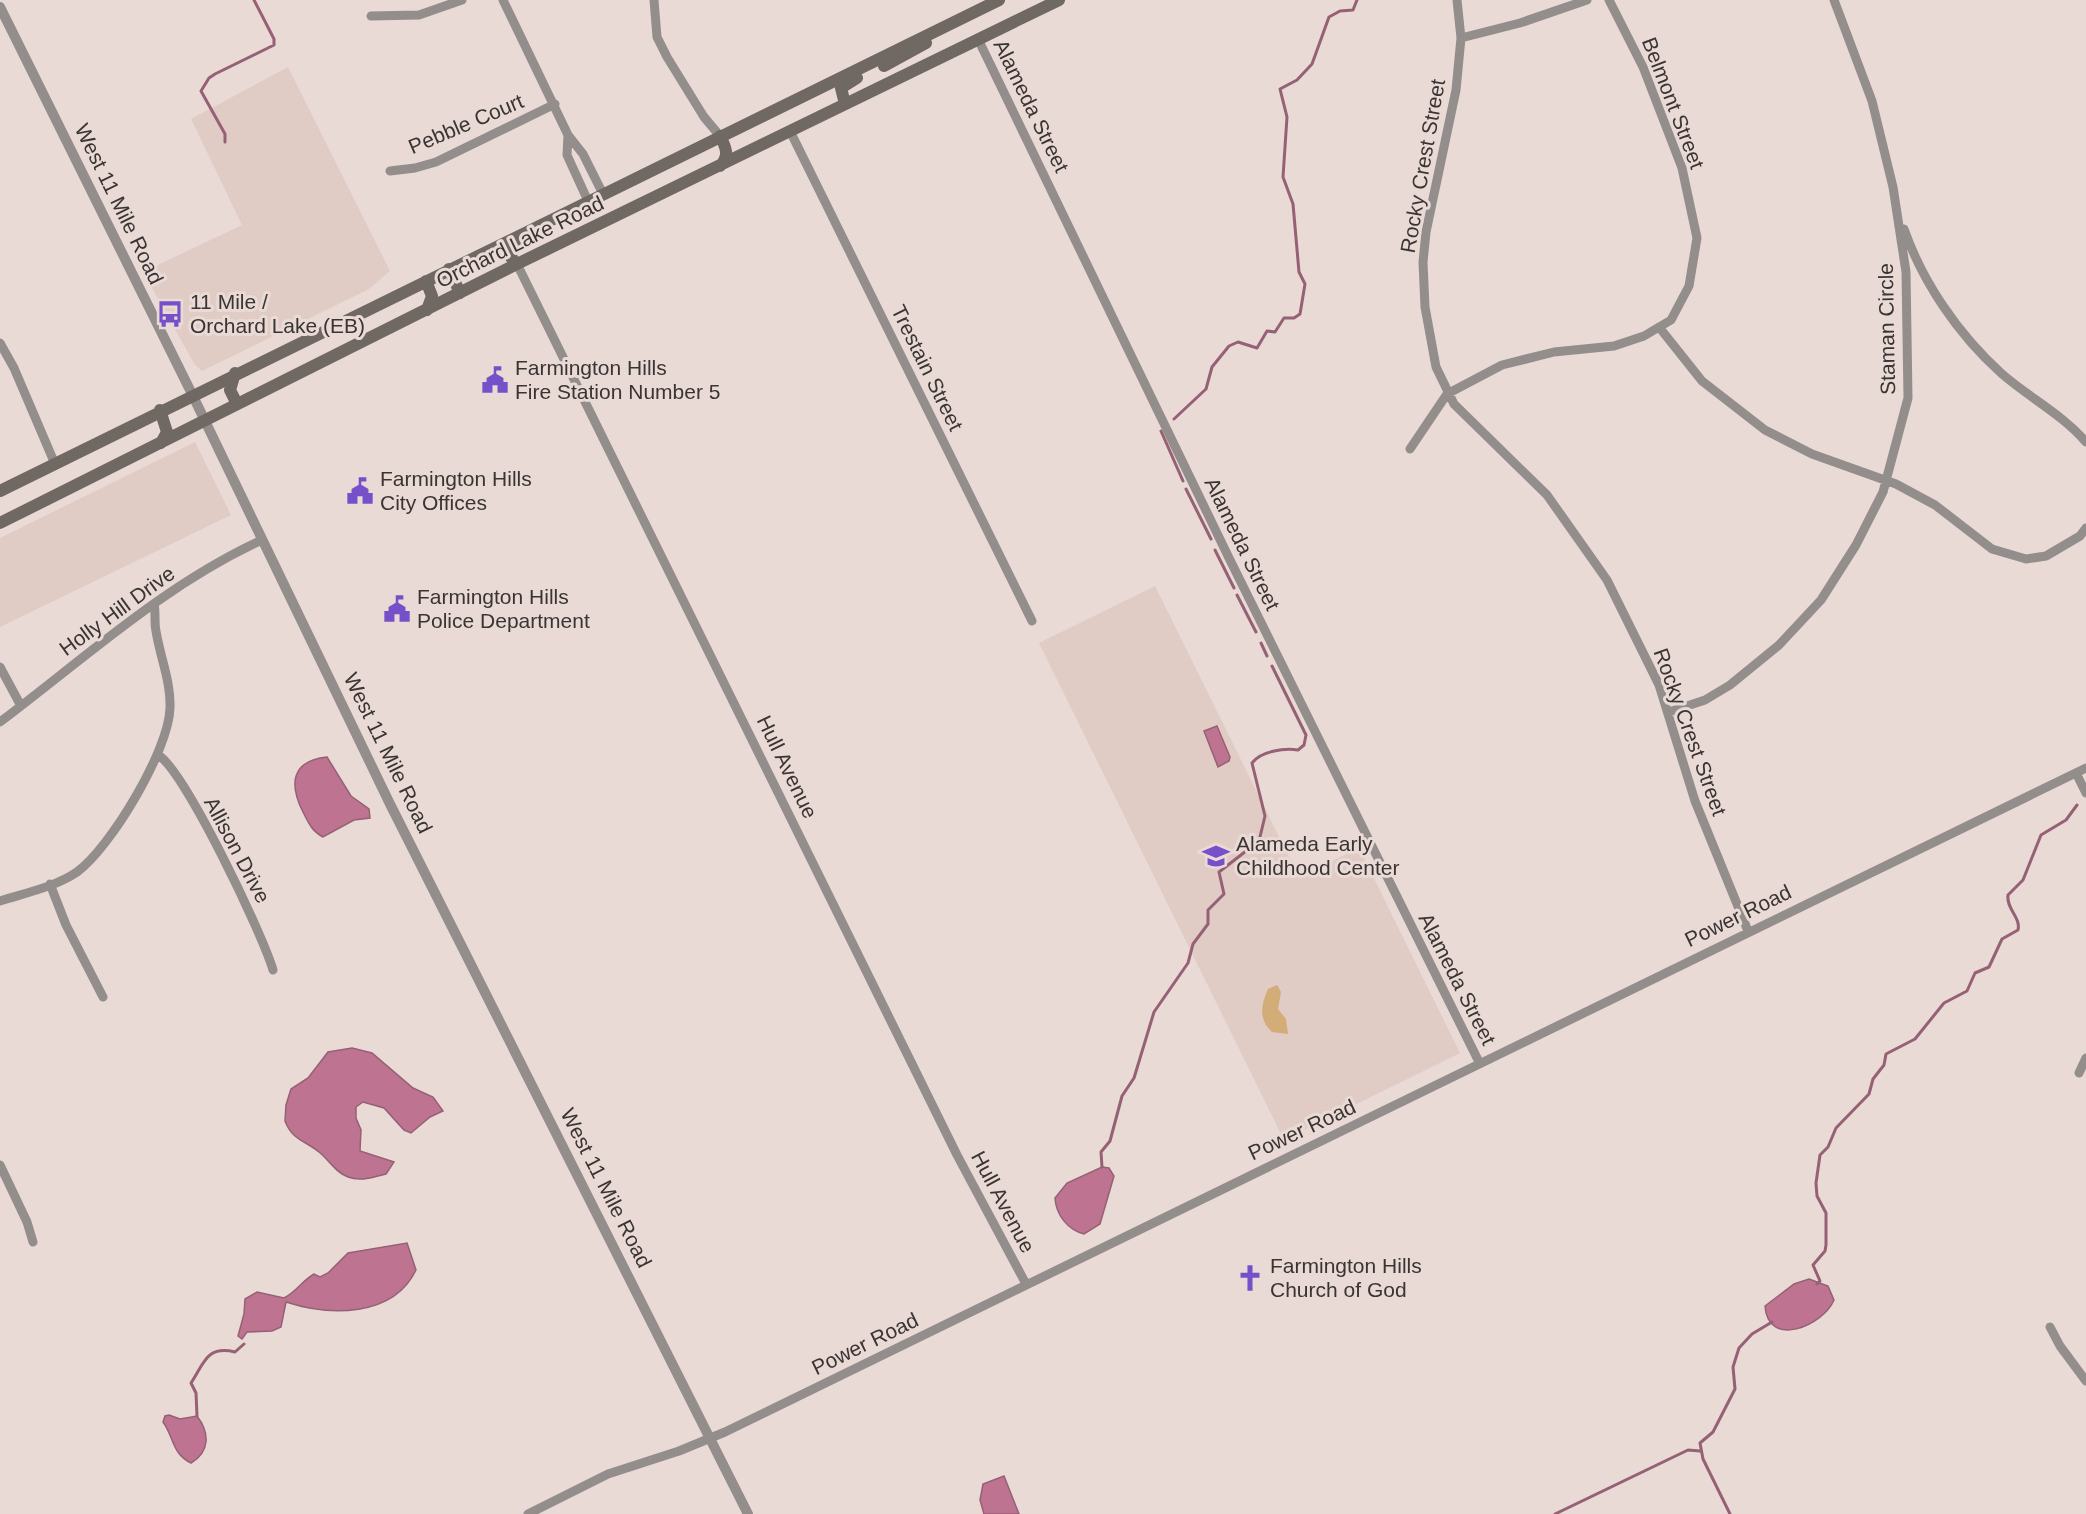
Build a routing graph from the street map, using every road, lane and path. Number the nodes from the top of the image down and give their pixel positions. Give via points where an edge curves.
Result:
1 (462, 0) edge
2 (503, 0) edge
3 (654, 0) edge
4 (999, 0) edge
5 (1059, 0) edge
6 (1457, 0) edge
7 (1587, 0) edge
8 (1609, 0) edge
9 (1834, 0) edge
10 (0, 8) edge
11 (371, 16) dead end
12 (942, 27) junction
13 (1461, 38) junction
14 (978, 39) junction
15 (555, 104) junction
16 (845, 104) junction
17 (790, 131) junction
18 (568, 135) junction
19 (720, 136) junction
20 (720, 166) junction
21 (390, 171) dead end
22 (607, 192) junction
23 (588, 201) junction
24 (1898, 213) junction
25 (517, 264) junction
26 (449, 269) junction
27 (426, 281) junction
28 (460, 293) junction
29 (427, 310) junction
30 (1659, 327) junction
31 (0, 343) edge
32 (236, 373) junction
33 (192, 394) junction
34 (1447, 394) junction
35 (237, 404) junction
36 (160, 410) junction
37 (204, 422) junction
38 (2086, 442) edge
39 (161, 443) junction
40 (1410, 449) dead end
41 (55, 464) junction
42 (1885, 480) junction
43 (0, 491) edge
44 (0, 522) edge
45 (2086, 528) edge
46 (262, 540) junction
47 (154, 604) junction
48 (1032, 621) dead end
49 (0, 667) edge
50 (21, 706) junction
51 (1669, 712) junction
52 (0, 722) edge
53 (158, 755) junction
54 (2086, 768) edge
55 (2076, 773) junction
56 (2086, 794) edge
57 (50, 884) junction
58 (0, 901) edge
59 (1748, 931) junction
60 (273, 970) dead end
61 (103, 997) dead end
62 (2086, 1058) edge
63 (1479, 1062) junction
64 (2079, 1073) dead end
65 (0, 1165) edge
66 (33, 1242) dead end
67 (1026, 1284) junction
68 (2050, 1327) dead end
69 (2086, 1381) edge
70 (710, 1439) junction
71 (528, 1514) edge
72 (747, 1514) edge

1 - 11 street via 419,15
2 - 15 street
3 - 19 street via 657,37 704,117
4 - 12 main road, Orchard Lake Road
5 - 14 main road, Orchard Lake Road
6 - 13 street, Rocky Crest Street
7 - 13 street
8 - 30 street, Belmont Street via 1670,132 1696,232 1689,286 1671,320
9 - 24 street, Staman Circle via 1881,130
10 - 33 street, West 11 Mile Road
12 - 16 main road via 914,51 845,84 841,92
12 - 19 main road, Orchard Lake Road
13 - 34 street, Rocky Crest Street via 1456,90 1423,262 1430,340
14 - 16 main road, Orchard Lake Road
14 - 63 street, Alameda Street via 1228,558
15 - 18 street
15 - 21 street, Pebble Court via 436,162
16 - 17 main road, Orchard Lake Road
17 - 20 main road, Orchard Lake Road
17 - 48 street, Trestain Street
18 - 22 street
18 - 23 street via 567,155
19 - 20 main road via 727,150
19 - 22 main road, Orchard Lake Road
20 - 25 main road, Orchard Lake Road
22 - 23 main road, Orchard Lake Road
22 - 25 main road via 582,214 509,250 509,258
23 - 26 main road, Orchard Lake Road
24 - 38 street via 1918,266 1972,345
24 - 42 street, Staman Circle via 1906,272 1908,398
25 - 28 main road, Orchard Lake Road
25 - 67 street, Hull Avenue via 957,1155
26 - 27 main road, Orchard Lake Road
26 - 28 main road
27 - 29 main road via 432,296
27 - 32 main road, Orchard Lake Road
28 - 29 main road, Orchard Lake Road
29 - 35 main road, Orchard Lake Road
30 - 34 street via 1614,346 1554,352 1502,365
30 - 42 street via 1702,381 1765,430 1812,454
31 - 41 street
32 - 33 main road, Orchard Lake Road
32 - 35 main road via 230,390
33 - 36 main road, Orchard Lake Road
33 - 37 street, West 11 Mile Road
34 - 40 street
34 - 51 street, Rocky Crest Street via 1547,495 1588,551 1622,608
35 - 37 main road, Orchard Lake Road
36 - 39 main road via 168,432
36 - 41 main road, Orchard Lake Road
37 - 39 main road, Orchard Lake Road
37 - 46 street, West 11 Mile Road
39 - 44 main road, Orchard Lake Road
41 - 43 main road, Orchard Lake Road
42 - 45 street via 1935,505 1976,538 2008,555 2026,559 2046,556 2080,536
42 - 51 street, Staman Circle via 1883,492 1839,574 1802,622 1730,684 1705,700
46 - 47 street, Holly Hill Drive via 207,568
46 - 70 street, West 11 Mile Road via 390,804
47 - 50 street, Holly Hill Drive
47 - 53 street via 170,709
49 - 50 street
50 - 52 street, Holly Hill Drive
51 - 59 street, Rocky Crest Street via 1695,801
53 - 57 street via 99,850 76,872
53 - 60 street, Allison Drive via 167,760 205,825 258,929
54 - 55 street, Power Road
55 - 56 street
55 - 59 street, Power Road
57 - 58 street
57 - 61 street via 66,926
59 - 63 street, Power Road
62 - 64 street
63 - 67 street, Power Road
65 - 66 street
67 - 70 street, Power Road
68 - 69 street
70 - 71 street, Power Road via 608,1474
70 - 72 street, West 11 Mile Road

